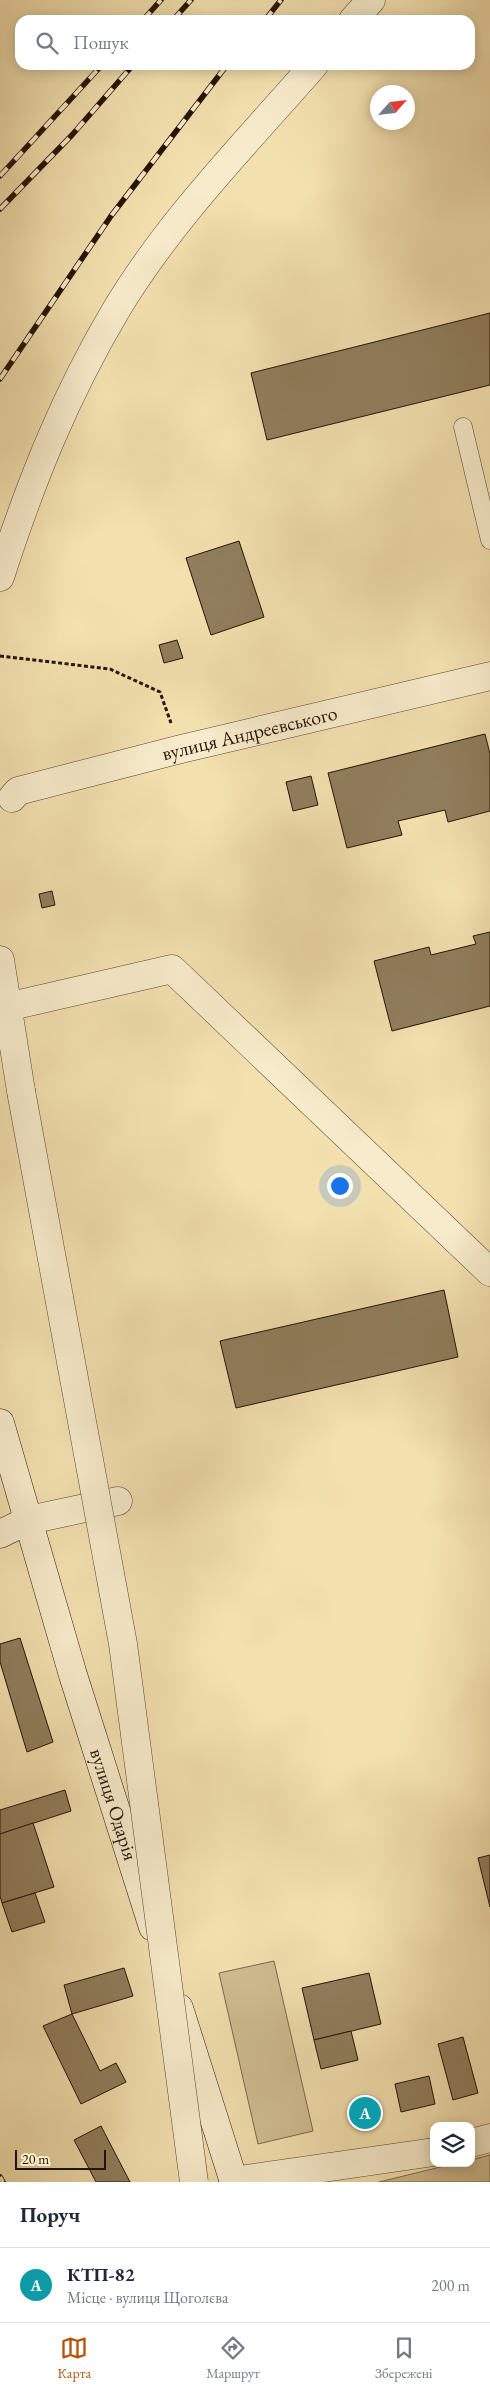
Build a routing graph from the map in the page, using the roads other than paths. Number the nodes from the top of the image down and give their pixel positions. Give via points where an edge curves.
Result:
1 (371, 0) edge
2 (358, 15) edge
3 (310, 70) edge
4 (463, 427) dead end
5 (490, 540) edge
6 (0, 577) edge
7 (490, 676) edge
8 (6, 796) edge
9 (0, 960) edge
10 (8, 1007) junction
11 (490, 1272) edge
12 (0, 1424) edge
13 (118, 1501) dead end
14 (29, 1520) junction
15 (0, 1534) edge
16 (490, 2138) edge
17 (475, 2142) edge
18 (430, 2153) edge
19 (194, 2182) edge
20 (233, 2182) edge

1 - 2 street
3 - 6 street via 205,190 117,309 60,413 24,503
4 - 5 lane
7 - 8 street, вулиця Андреєвського via 181,749
9 - 10 street
10 - 11 street via 172,969
10 - 19 street, bridge via 20,1091 123,1644
12 - 14 street, вулиця Одарія
13 - 14 street
14 - 15 street
14 - 20 street, вулиця Одарія via 73,1675
16 - 17 street
18 - 20 street

